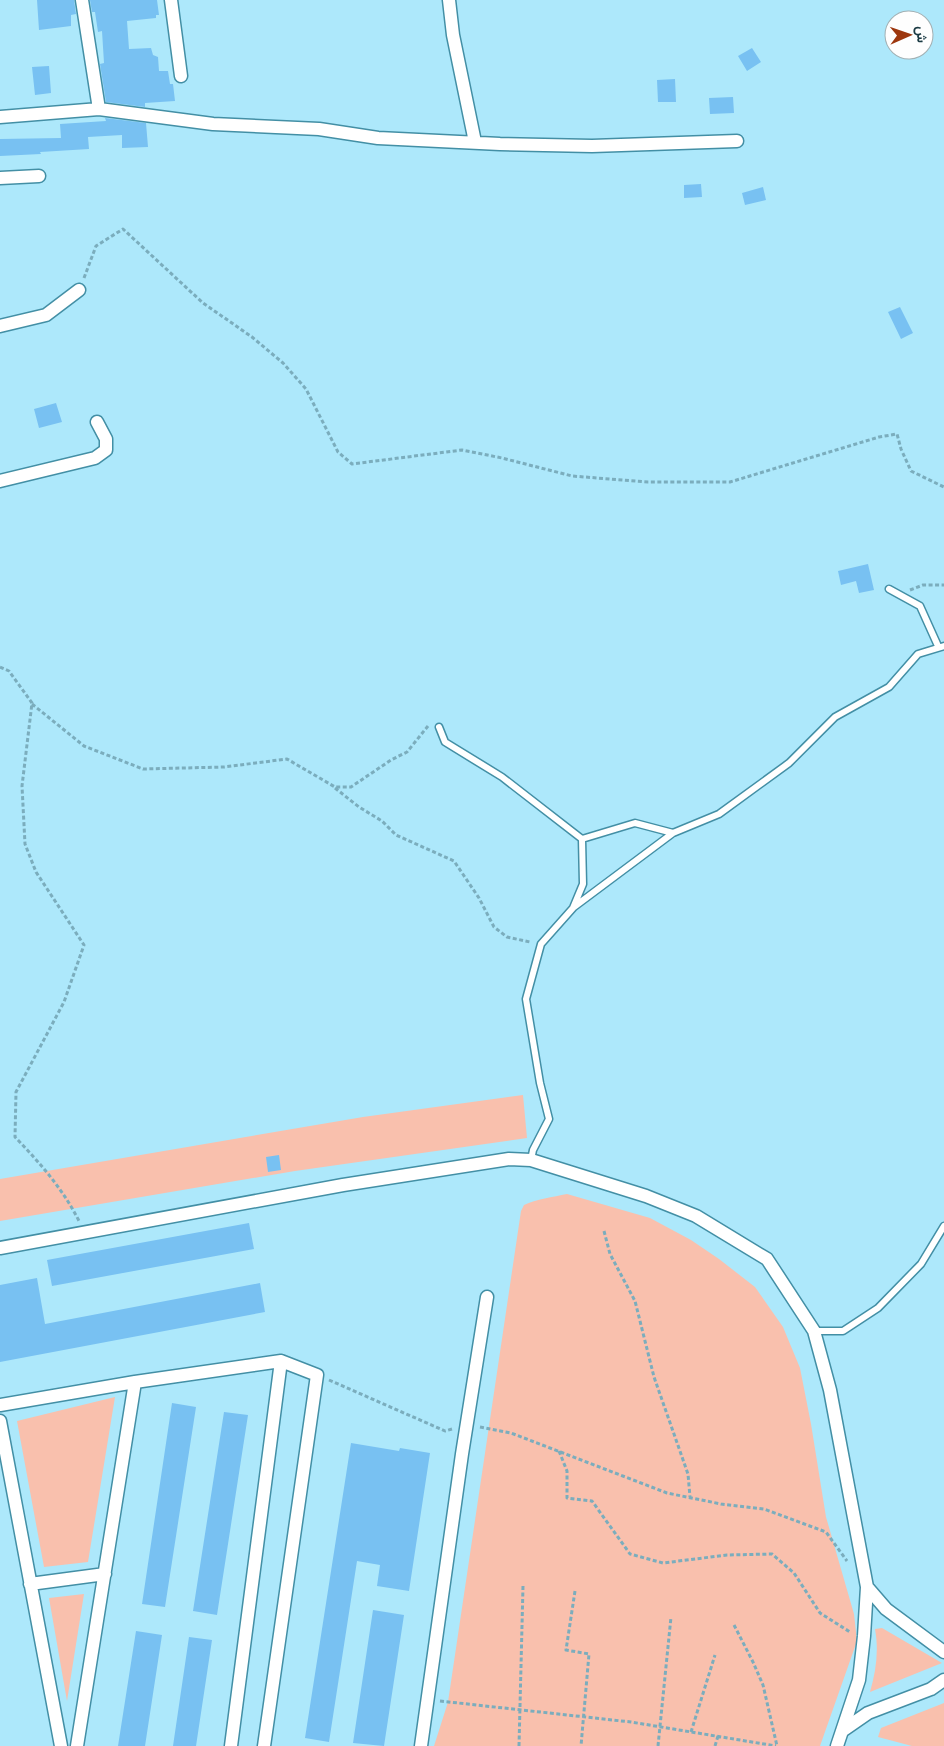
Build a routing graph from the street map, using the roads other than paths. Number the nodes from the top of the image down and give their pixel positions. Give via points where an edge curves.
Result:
1 (82, 0) edge
2 (171, 0) edge
3 (449, 0) edge
4 (181, 76) dead end
5 (99, 109) junction
6 (0, 117) edge
7 (737, 141) dead end
8 (475, 142) junction
9 (39, 176) dead end
10 (0, 178) edge
11 (79, 290) road end
12 (0, 326) edge
13 (97, 422) dead end
14 (0, 480) edge
15 (889, 589) dead end
16 (941, 646) edge
17 (439, 727) road end
18 (673, 833) junction
19 (582, 839) junction
20 (573, 908) junction
21 (531, 1160) junction
22 (944, 1226) edge
23 (0, 1248) edge
24 (487, 1296) dead end
25 (814, 1331) junction
26 (281, 1361) junction
27 (135, 1382) junction
28 (0, 1405) edge
29 (0, 1421) edge
30 (105, 1574) junction
31 (30, 1584) junction
32 (867, 1588) junction
33 (944, 1652) edge
34 (944, 1680) edge
35 (842, 1732) junction
36 (60, 1746) edge
37 (78, 1746) edge
38 (231, 1746) edge
39 (264, 1746) edge
40 (421, 1746) edge
41 (837, 1746) edge

1 - 5 street
2 - 4 street
3 - 8 street
5 - 6 street
5 - 8 street via 212,124 319,129 378,138
7 - 8 street via 592,146
9 - 10 street
11 - 12 street via 46,314
13 - 14 street via 106,439 106,450 95,458
15 - 16 lane via 920,606
16 - 18 lane via 918,654 889,688 835,718 789,763 719,814
17 - 19 lane via 445,742 502,777
18 - 19 lane via 635,823
18 - 20 lane
19 - 20 lane via 582,884
20 - 21 lane via 541,944 526,999 549,1120
21 - 23 street via 509,1158 428,1171
21 - 25 street via 646,1196 687,1213 767,1259
22 - 25 lane via 921,1264 878,1308 843,1331
24 - 40 street
25 - 32 street via 830,1390
26 - 27 street
26 - 38 street
26 - 39 street via 317,1375
27 - 28 street
27 - 30 street
29 - 31 street
30 - 31 street
30 - 37 street
31 - 36 street
32 - 33 street via 886,1609
32 - 35 street via 859,1680
34 - 35 street via 868,1713
35 - 41 street

